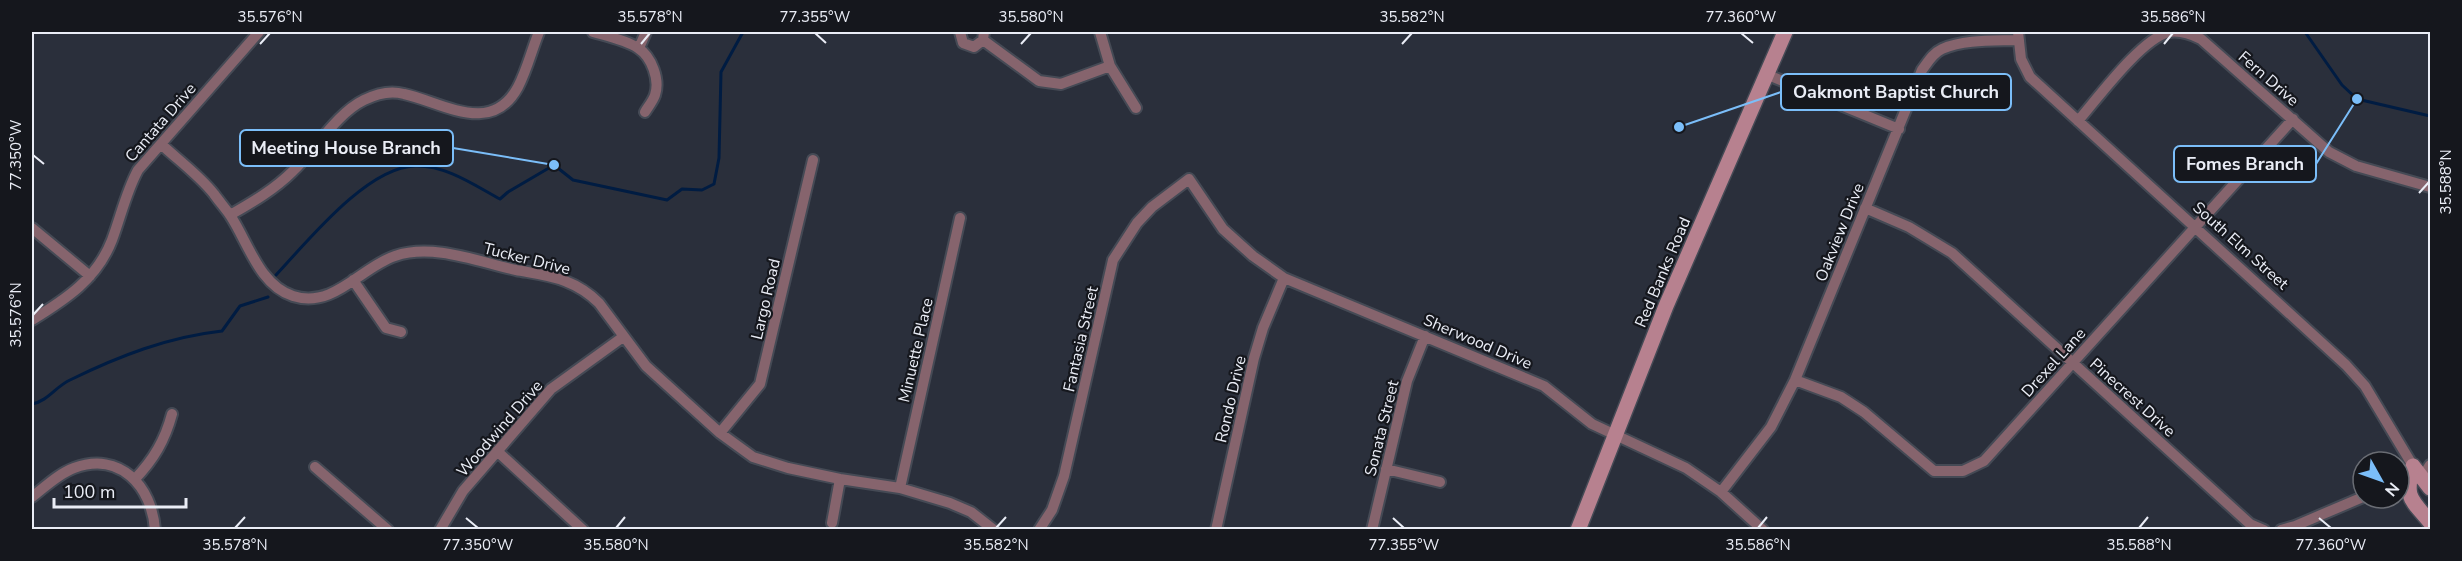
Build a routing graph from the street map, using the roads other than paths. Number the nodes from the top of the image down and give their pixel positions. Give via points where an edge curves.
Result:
1 (260, 32) edge
2 (539, 32) edge
3 (593, 32) edge
4 (646, 32) edge
5 (960, 32) edge
6 (1100, 32) edge
7 (1785, 32) edge
8 (984, 36) edge
9 (2018, 36) edge
10 (639, 48) junction
11 (1110, 66) junction
12 (1768, 75) junction
13 (1136, 108) dead end
14 (645, 112) dead end
15 (2294, 119) junction
16 (2078, 121) junction
17 (1899, 129) junction
18 (161, 144) junction
19 (813, 160) dead end
20 (1189, 179) joint
21 (2430, 187) edge
22 (1865, 208) junction
23 (230, 215) junction
24 (960, 218) dead end
25 (2195, 227) junction
26 (32, 228) edge
27 (90, 276) junction
28 (1284, 278) junction
29 (353, 280) junction
30 (32, 320) edge
31 (401, 332) dead end
32 (1425, 336) junction
33 (623, 337) junction
34 (2072, 362) junction
35 (1795, 380) junction
36 (172, 414) dead end
37 (720, 433) junction
38 (1614, 435) junction
39 (497, 451) junction
40 (315, 467) dead end
41 (1386, 469) junction
42 (2417, 477) edge
43 (135, 478) junction
44 (840, 479) junction
45 (1440, 482) dead end
46 (900, 489) junction
47 (1721, 492) junction
48 (32, 497) edge
49 (2351, 502) edge
50 (2430, 522) edge
51 (832, 523) dead end
52 (155, 530) edge
53 (388, 530) edge
54 (440, 530) edge
55 (584, 530) edge
56 (994, 530) edge
57 (1039, 530) edge
58 (1216, 530) edge
59 (1372, 530) edge
60 (1578, 530) edge
61 (1763, 530) edge
62 (2264, 530) edge
63 (2281, 530) edge

1 - 18 street, Cantata Drive
2 - 23 street via 518,87 495,109 468,114 390,92 363,100 287,177
3 - 10 street
4 - 10 street
5 - 8 street via 969,47 978,46
6 - 11 street
7 - 12 street, Red Banks Road
8 - 11 street via 1039,81 1061,84
9 - 16 street, South Elm Street via 2021,59 2030,77
9 - 17 street, Oakview Drive via 1942,49 1930,58
10 - 14 street via 654,70 656,83 655,96
11 - 13 street
12 - 17 street
12 - 38 street, Red Banks Road
15 - 16 street, Fern Drive via 2201,39 2185,32 2169,32 2138,52
15 - 21 street, Fern Drive via 2329,152 2356,166
15 - 25 street, Drexel Lane
16 - 25 street, South Elm Street
17 - 22 street, Oakview Drive
18 - 23 street, Tucker Drive via 207,186
18 - 27 street, Cantata Drive via 138,170 108,250
19 - 37 street, Largo Road via 759,384
20 - 28 street, Sherwood Drive via 1223,229
20 - 57 street, Fantasia Street via 1137,222 1113,260 1064,476 1052,510
22 - 34 street, Pinecrest Drive via 1909,227 1952,253
22 - 35 street, Oakview Drive
23 - 29 street, Tucker Drive via 260,268 284,292 314,298 336,292
24 - 46 street, Minuette Place
25 - 34 street, Drexel Lane
25 - 42 street, South Elm Street via 2365,386
26 - 27 street
27 - 30 street, Cantata Drive via 74,292
28 - 32 street, Sherwood Drive
28 - 58 street, Rondo Drive via 1254,358
29 - 31 street via 386,328
29 - 33 street, Tucker Drive via 397,255 444,254 563,280 581,288 599,303
32 - 38 street, Sherwood Drive via 1545,386 1592,424
32 - 41 street, Sonata Street via 1407,381
33 - 37 street, Tucker Drive via 652,371
33 - 39 street, Woodwind Drive via 551,389
34 - 35 street, Drexel Lane via 1984,461 1964,471 1934,471 1864,412 1841,397
34 - 62 street, Pinecrest Drive via 2250,524
35 - 47 street, Oakview Drive via 1771,427
36 - 43 street via 159,450
37 - 44 street, Tucker Drive via 753,457 771,464
38 - 47 street, Sherwood Drive via 1686,468
38 - 60 street, Red Banks Road
39 - 54 street, Woodwind Drive via 463,491
39 - 55 street
40 - 53 street
41 - 45 street
41 - 59 street, Sonata Street
42 - 50 street, South Elm Street via 2410,498
43 - 48 street via 112,466 84,465 64,473
43 - 52 street via 154,513
44 - 46 street, Tucker Drive
44 - 51 street
46 - 56 street, Tucker Drive via 950,502
47 - 61 street, Sherwood Drive
49 - 63 street

